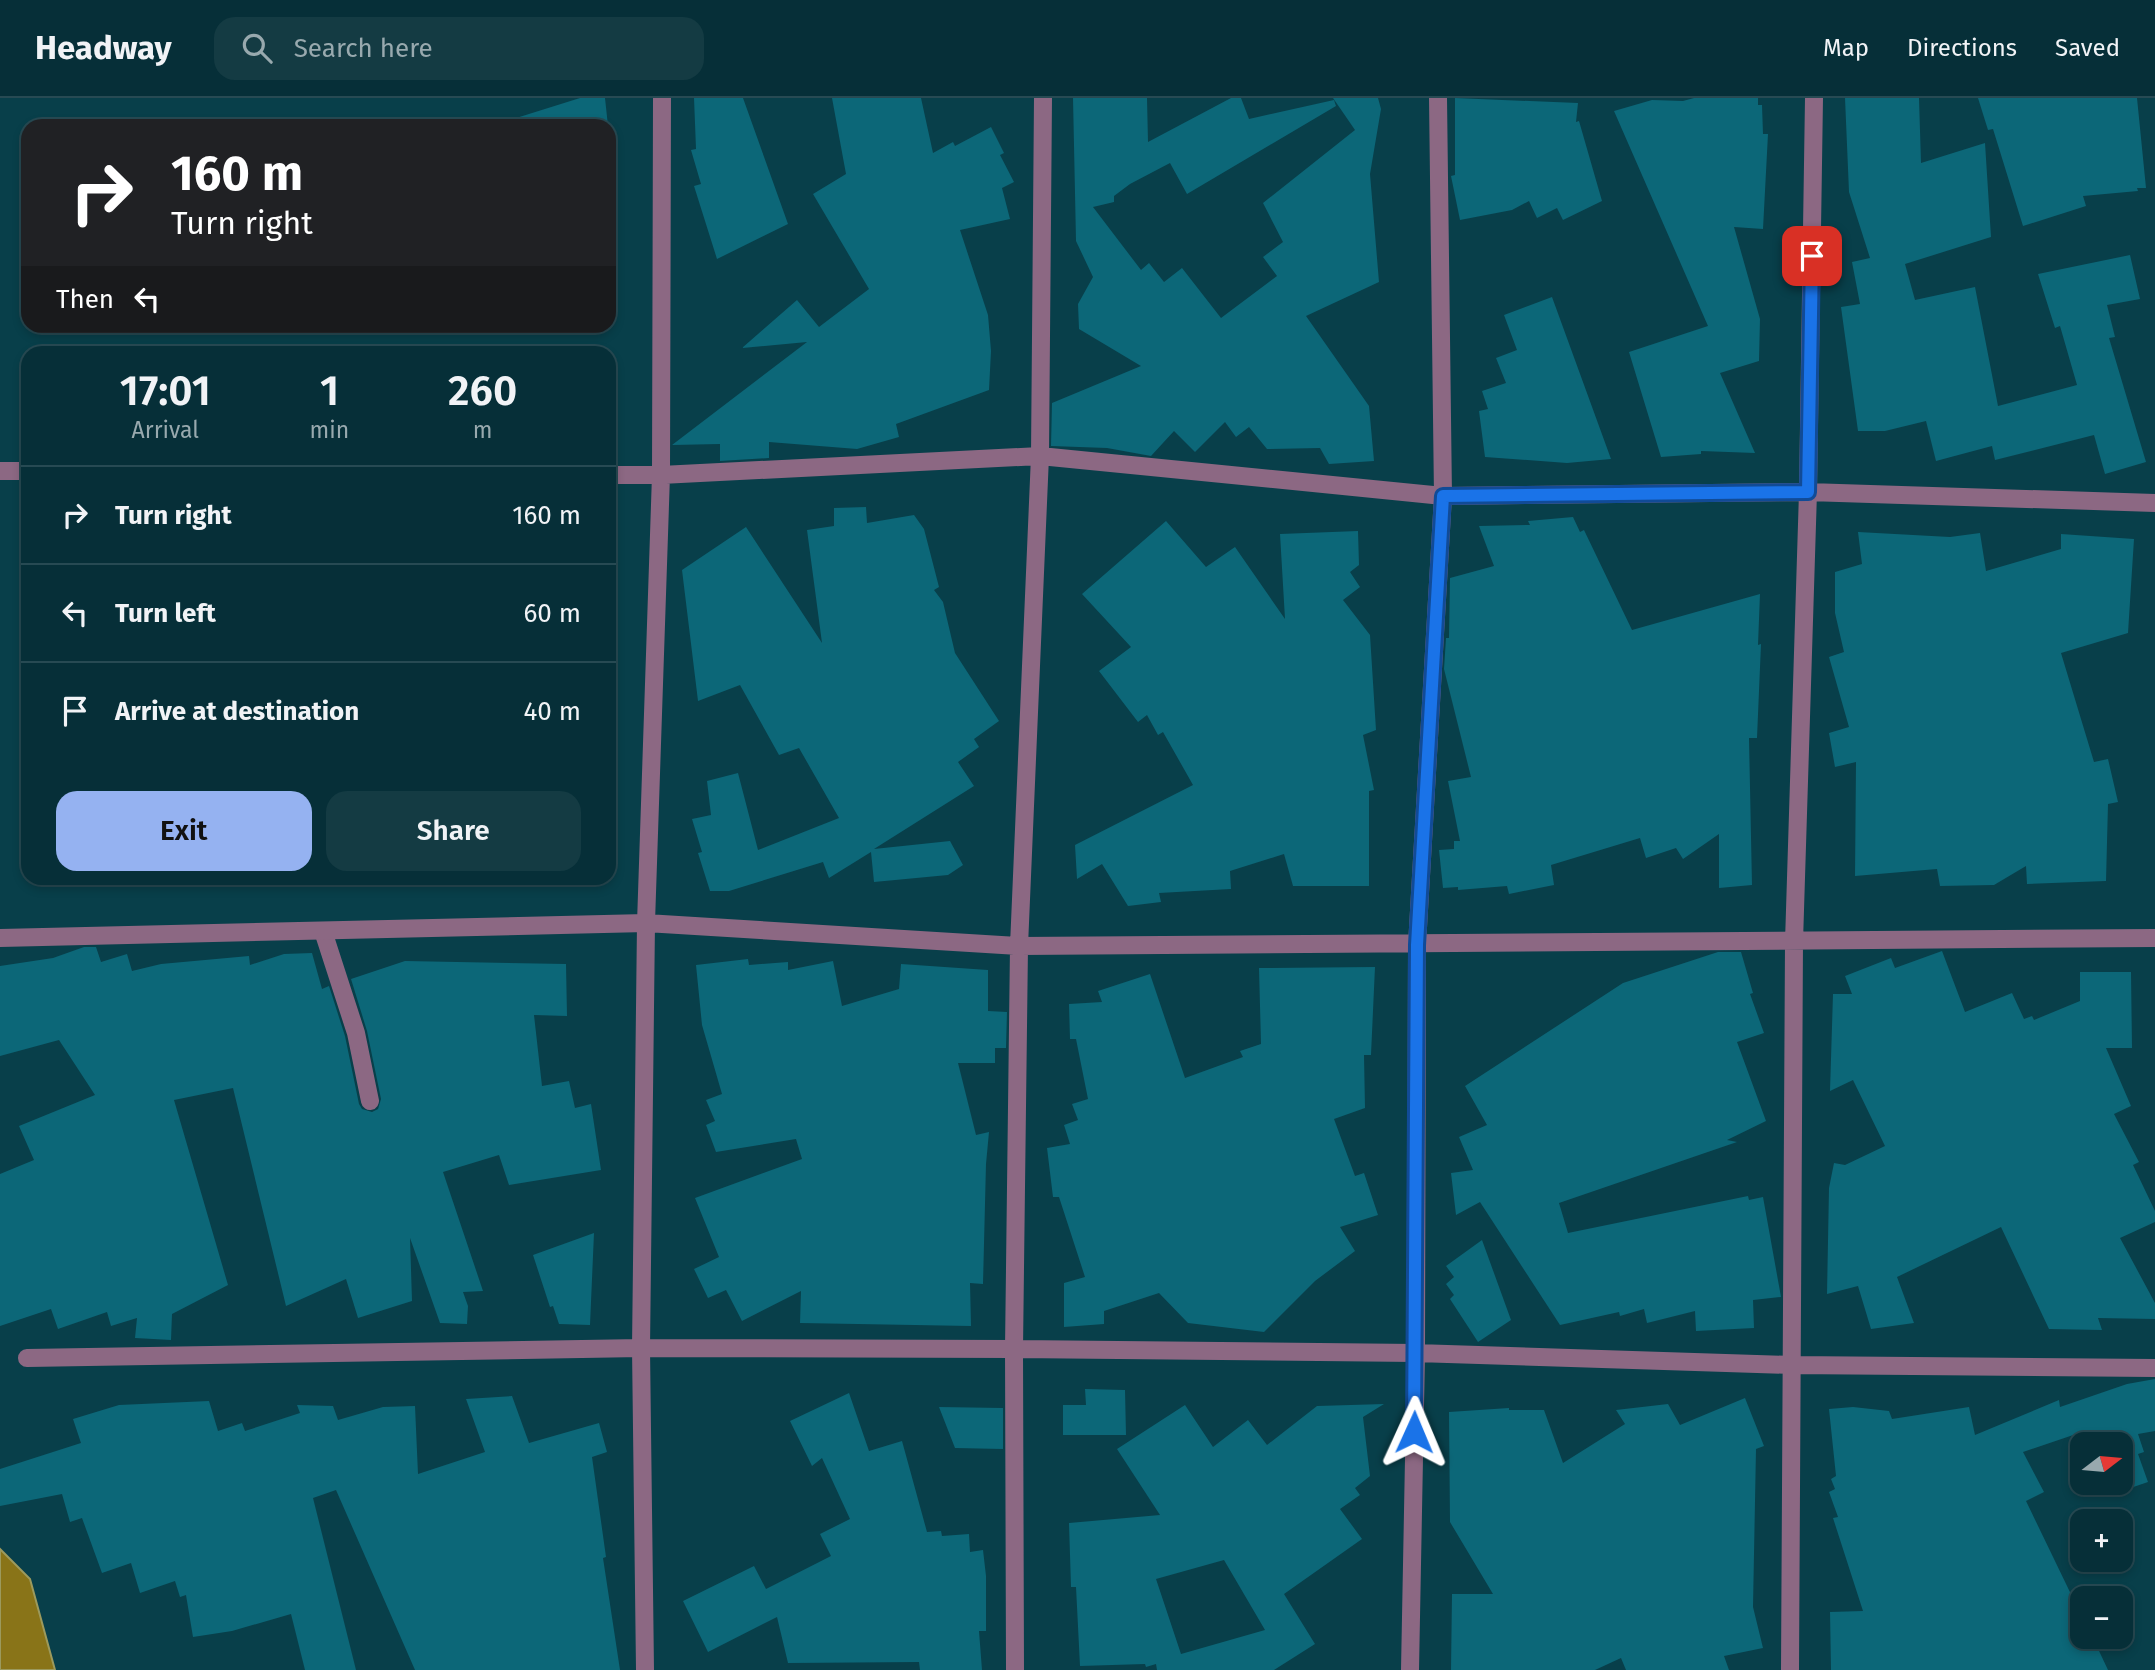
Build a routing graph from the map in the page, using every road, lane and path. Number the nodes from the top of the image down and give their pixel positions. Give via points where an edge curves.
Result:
1 (662, 98) edge
2 (1043, 98) edge
3 (1438, 98) edge
4 (1814, 98) edge
5 (1040, 456) junction
6 (0, 471) edge
7 (21, 471) edge
8 (616, 475) edge
9 (661, 475) junction
10 (1808, 492) junction
11 (1443, 496) junction
12 (2155, 503) edge
13 (646, 923) junction
14 (323, 931) junction
15 (0, 938) edge
16 (2155, 938) edge
17 (1794, 942) junction
18 (1417, 945) junction
19 (1019, 946) junction
20 (370, 1101) dead end
21 (641, 1348) junction
22 (1014, 1349) junction
23 (1416, 1353) junction
24 (27, 1358) dead end
25 (1791, 1365) junction
26 (2155, 1368) edge
27 (645, 1670) edge
28 (1014, 1670) edge
29 (1410, 1670) edge
30 (1790, 1670) edge

1 - 9 street
2 - 5 street
3 - 11 street
4 - 10 street
5 - 9 street
5 - 11 street
5 - 19 street
6 - 7 street
8 - 9 street
9 - 13 street
10 - 11 street
10 - 12 street
10 - 17 street
11 - 18 street
13 - 14 street
13 - 19 street
13 - 21 street
14 - 15 street
14 - 20 street via 356,1033
16 - 17 street
17 - 18 street
17 - 25 street
18 - 19 street
18 - 23 street
19 - 22 street
21 - 22 street
21 - 24 street
21 - 27 street
22 - 23 street
22 - 28 street
23 - 25 street
23 - 29 street
25 - 26 street
25 - 30 street

